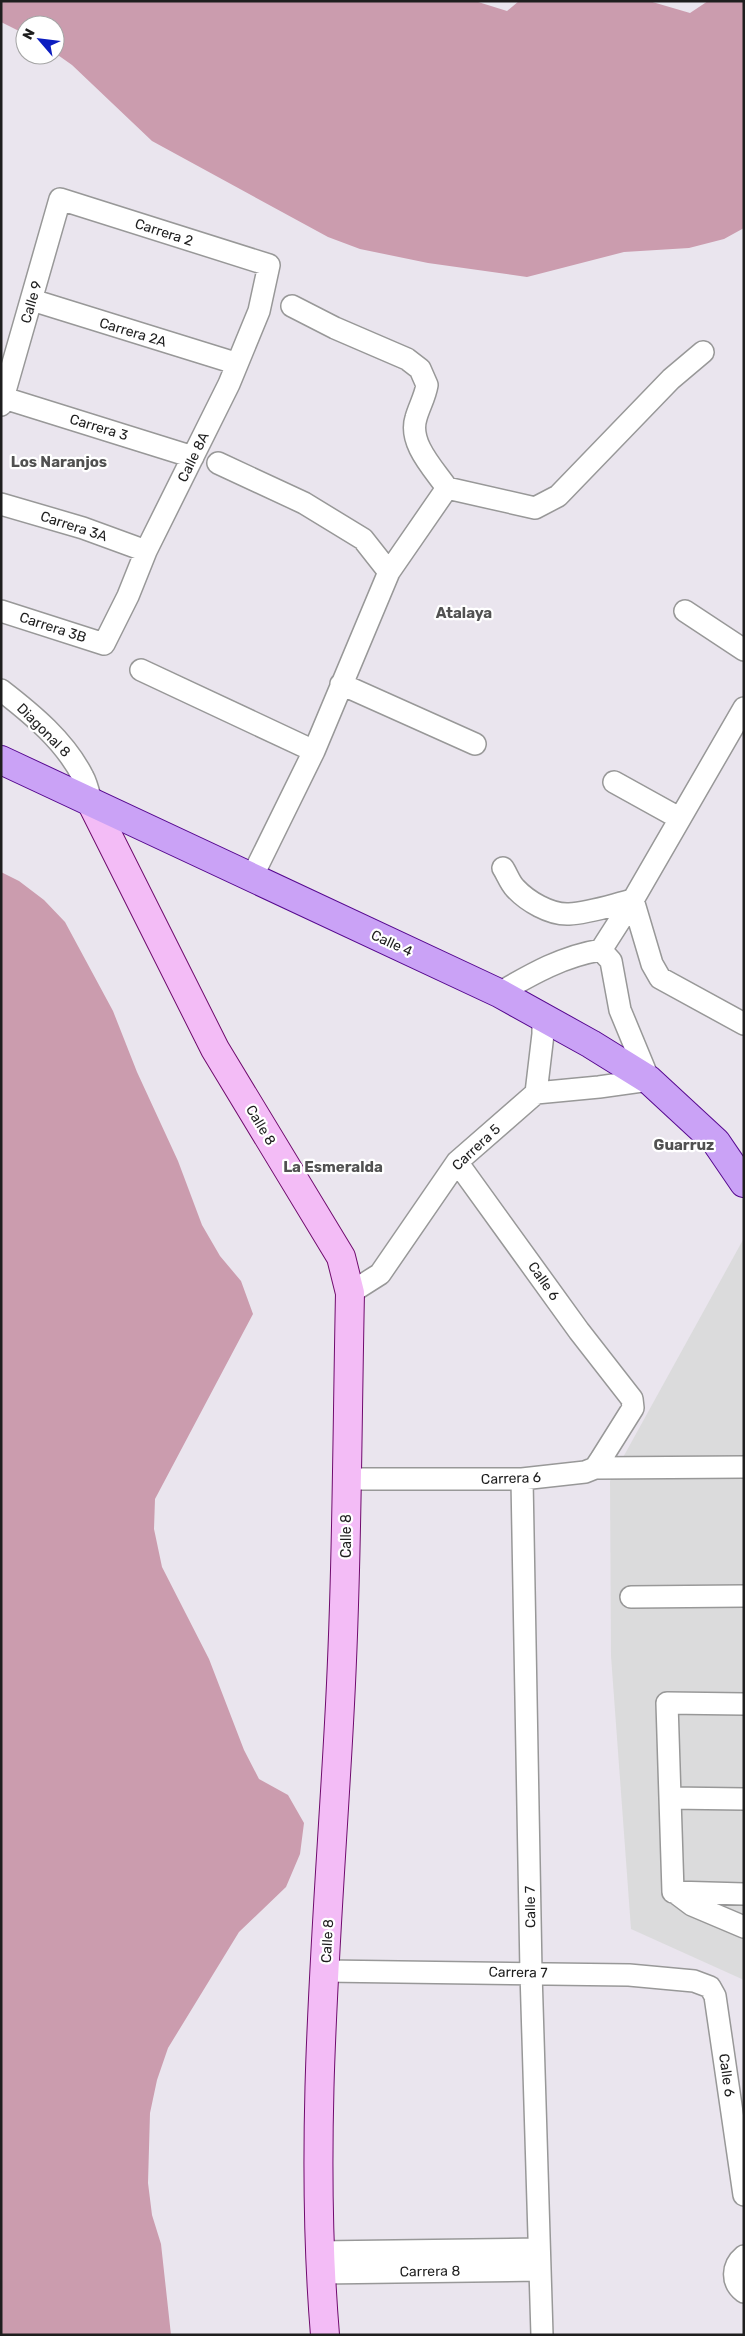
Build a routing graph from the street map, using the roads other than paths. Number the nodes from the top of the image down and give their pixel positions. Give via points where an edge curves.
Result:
1 (60, 199) joint
2 (269, 265) joint
3 (32, 300) junction
4 (292, 306) dead end
5 (703, 352) dead end
6 (236, 363) junction
7 (2, 402) edge
8 (193, 457) junction
9 (218, 462) dead end
10 (447, 488) junction
11 (1, 504) edge
12 (146, 551) junction
13 (390, 572) junction
14 (1, 611) edge
15 (686, 611) dead end
16 (104, 644) joint
17 (744, 650) edge
18 (141, 670) dead end
19 (341, 684) junction
20 (1, 690) edge
21 (744, 708) edge
22 (475, 744) dead end
23 (314, 751) junction
24 (1, 760) edge
25 (614, 782) dead end
26 (91, 802) junction
27 (679, 818) junction
28 (503, 868) dead end
29 (252, 877) junction
30 (633, 900) junction
31 (602, 950) junction
32 (499, 993) junction
33 (543, 1019) junction
34 (744, 1024) edge
35 (649, 1080) junction
36 (536, 1093) junction
37 (457, 1162) junction
38 (744, 1183) edge
39 (350, 1293) junction
40 (744, 1467) edge
41 (595, 1468) junction
42 (346, 1479) junction
43 (522, 1479) junction
44 (744, 1596) edge
45 (631, 1597) dead end
46 (744, 1704) edge
47 (670, 1798) junction
48 (744, 1799) edge
49 (673, 1892) junction
50 (744, 1894) edge
51 (744, 1927) edge
52 (325, 1971) junction
53 (531, 1972) junction
54 (710, 1987) joint
55 (744, 2195) edge
56 (744, 2256) edge
57 (539, 2260) junction
58 (319, 2262) junction
59 (744, 2292) edge
60 (325, 2335) edge
61 (542, 2335) edge

1 - 2 street, Carrera 2
1 - 3 street, Calle 9
2 - 6 street, Calle 8A via 259,311
3 - 6 street, Carrera 2A
3 - 7 street, Calle 9
4 - 10 street via 407,359 420,370 428,385 415,420 415,435
5 - 10 street via 670,379 558,496 535,508
6 - 8 street, Calle 8A
7 - 8 street, Carrera 3
8 - 12 street, Calle 8A
9 - 13 street via 304,503 362,539
10 - 13 street
11 - 12 street, Carrera 3A
12 - 16 street, Calle 8A
13 - 19 street
14 - 16 street, Carrera 3B
15 - 17 street
18 - 23 street
19 - 22 street
19 - 23 street
20 - 26 street, Diagonal 8 via 66,749 84,778
21 - 27 street
23 - 29 street
24 - 26 main road, Calle 4
25 - 27 street
26 - 29 main road, Calle 4
26 - 39 main road, Calle 8 via 215,1048 341,1258
27 - 30 street
28 - 30 street via 513,887 558,913 569,914
29 - 32 main road, Calle 4
30 - 31 street
30 - 34 street via 652,964 660,978
31 - 32 street via 546,966
31 - 35 street via 611,961 620,1010
32 - 33 main road, Calle 4
33 - 35 main road, Calle 4
33 - 36 street
35 - 36 street
35 - 38 main road, Calle 4 via 716,1142
36 - 37 street, Carrera 5
37 - 39 street, Carrera 5 via 380,1274
37 - 41 street, Calle 6 via 632,1399 633,1408 629,1416
39 - 42 main road, Calle 8
40 - 41 street, Carrera 6
41 - 43 street, Carrera 6
42 - 43 street, Carrera 6
42 - 52 main road, Calle 8 via 346,1594
43 - 53 street, Calle 7
44 - 45 street
46 - 47 street via 666,1703
47 - 48 street
47 - 49 street
49 - 50 street
49 - 51 street via 692,1905
52 - 53 street, Carrera 7
52 - 58 main road, Calle 8 via 319,2122
53 - 54 street, Carrera 7 via 629,1975 694,1981
53 - 57 street, Calle 7
54 - 55 street, Calle 6 via 715,1996
56 - 59 street via 734,2272 737,2285
57 - 58 street, Carrera 8
57 - 61 street, Calle 7
58 - 60 main road, Calle 8

